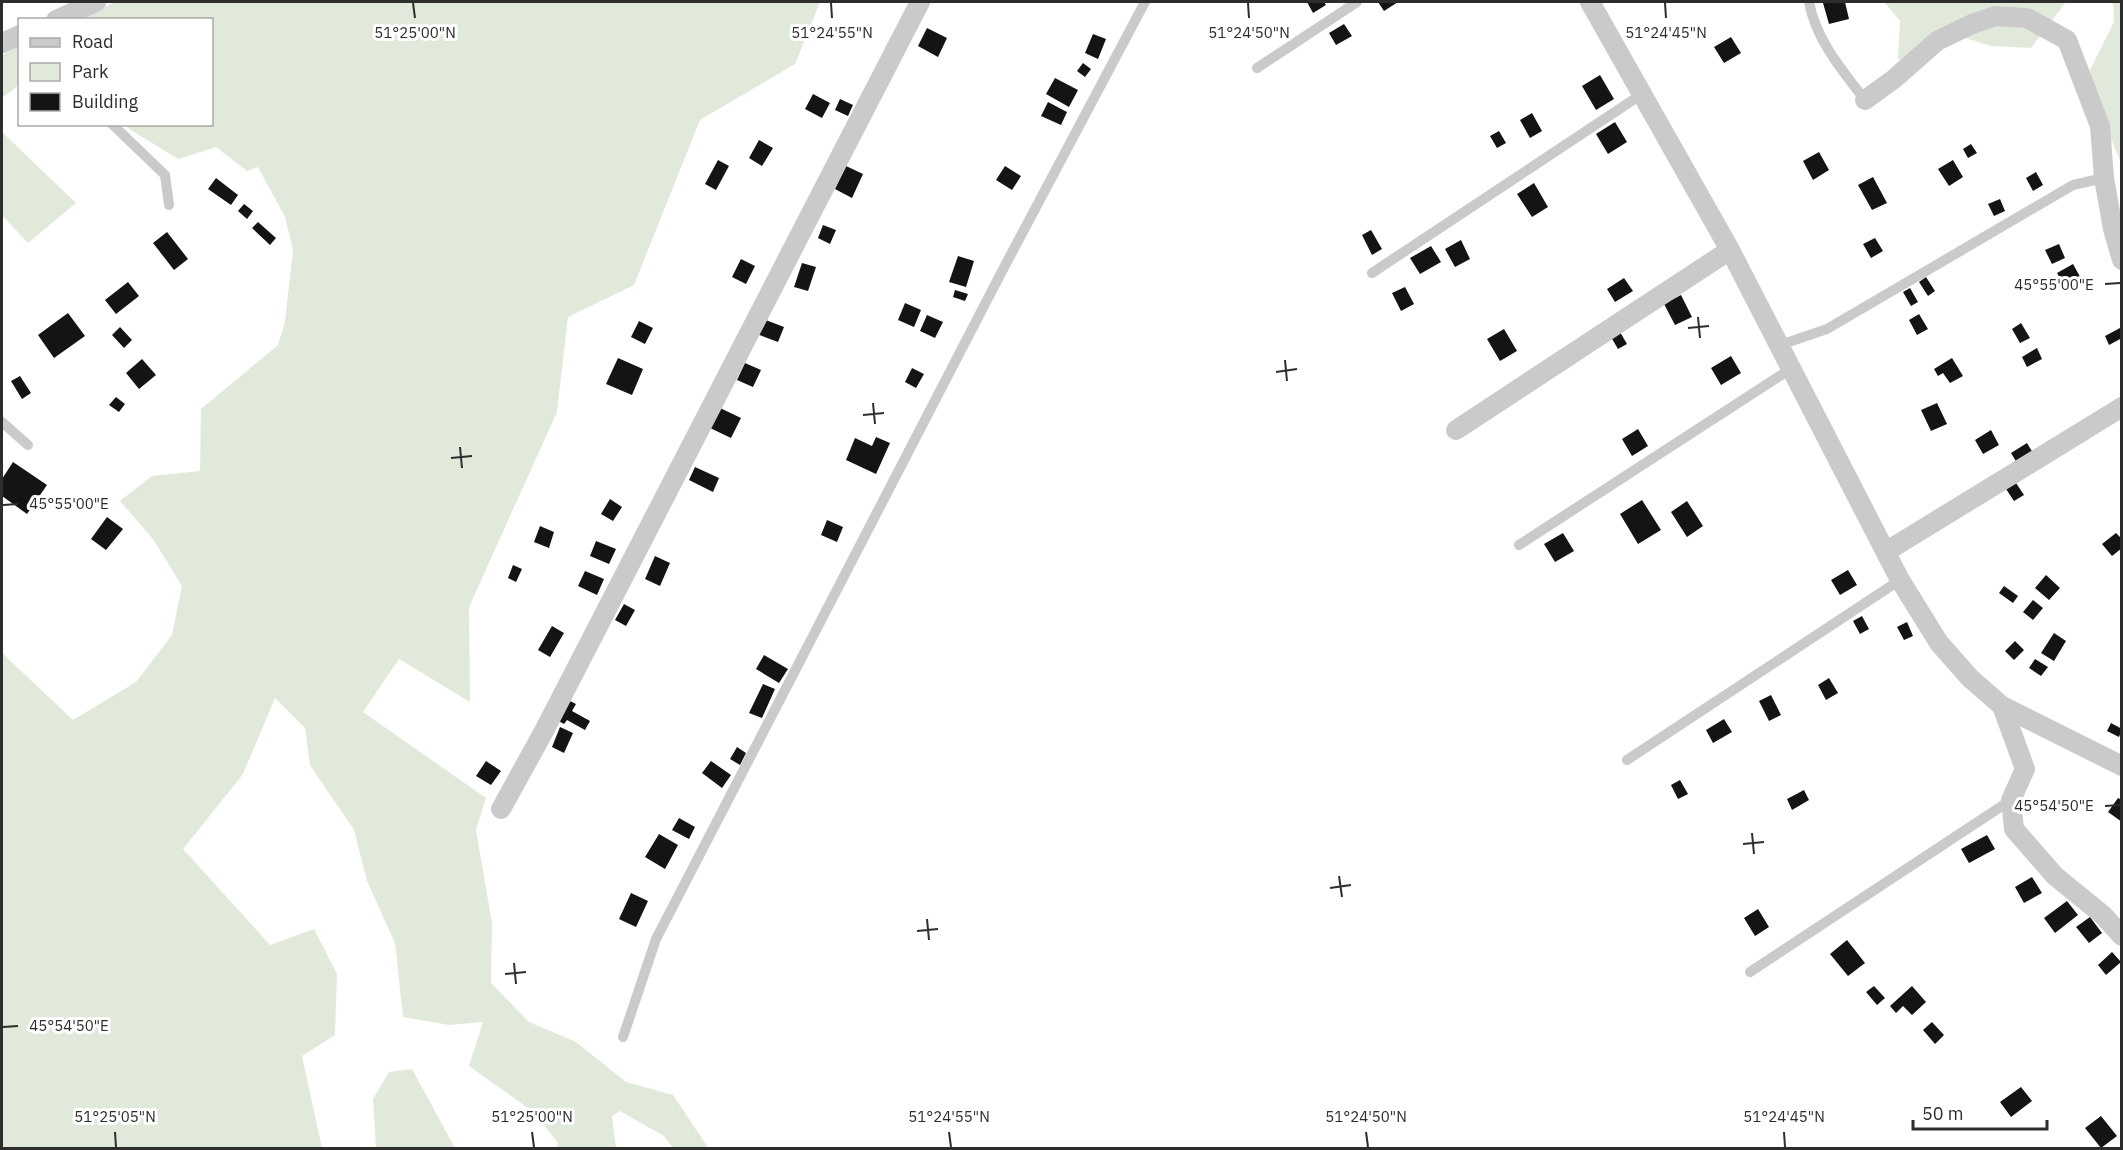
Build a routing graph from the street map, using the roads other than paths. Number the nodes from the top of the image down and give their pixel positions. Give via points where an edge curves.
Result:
1 (96, 2) edge
2 (920, 2) edge
3 (1145, 2) edge
4 (1357, 2) edge
5 (1590, 2) edge
6 (1809, 2) edge
7 (60, 18) edge
8 (18, 36) edge
9 (2, 43) edge
10 (1257, 68) dead end
11 (1642, 94) junction
12 (1865, 100) joint
13 (114, 126) edge
14 (2104, 178) junction
15 (169, 205) dead end
16 (1730, 250) junction
17 (2121, 260) edge
18 (1372, 273) dead end
19 (1779, 345) junction
20 (1792, 368) junction
21 (2121, 407) edge
22 (2, 422) edge
23 (1456, 430) dead end
24 (28, 445) dead end
25 (1519, 544) dead end
26 (1887, 551) junction
27 (1900, 580) junction
28 (2002, 706) junction
29 (1627, 760) dead end
30 (2121, 766) edge
31 (2011, 800) junction
32 (501, 809) dead end
33 (2121, 936) edge
34 (1750, 972) dead end
35 (623, 1037) dead end

1 - 7 street
2 - 32 street
3 - 35 lane via 656,939
4 - 10 lane
5 - 11 street
6 - 12 lane via 1827,50
8 - 9 street
11 - 16 street
11 - 18 lane
12 - 14 street via 1937,41 1995,16 2027,18 2067,40 2100,126
13 - 15 lane via 165,175
14 - 17 street
14 - 19 lane via 2073,185 1827,329
16 - 19 street
16 - 23 street
19 - 20 street
20 - 25 lane
20 - 26 street
21 - 26 street
22 - 24 lane
26 - 27 street
27 - 28 street via 1939,643
27 - 29 lane
28 - 30 street
28 - 31 street via 2025,769
31 - 33 street via 2014,829 2055,876 2103,915
31 - 34 lane

